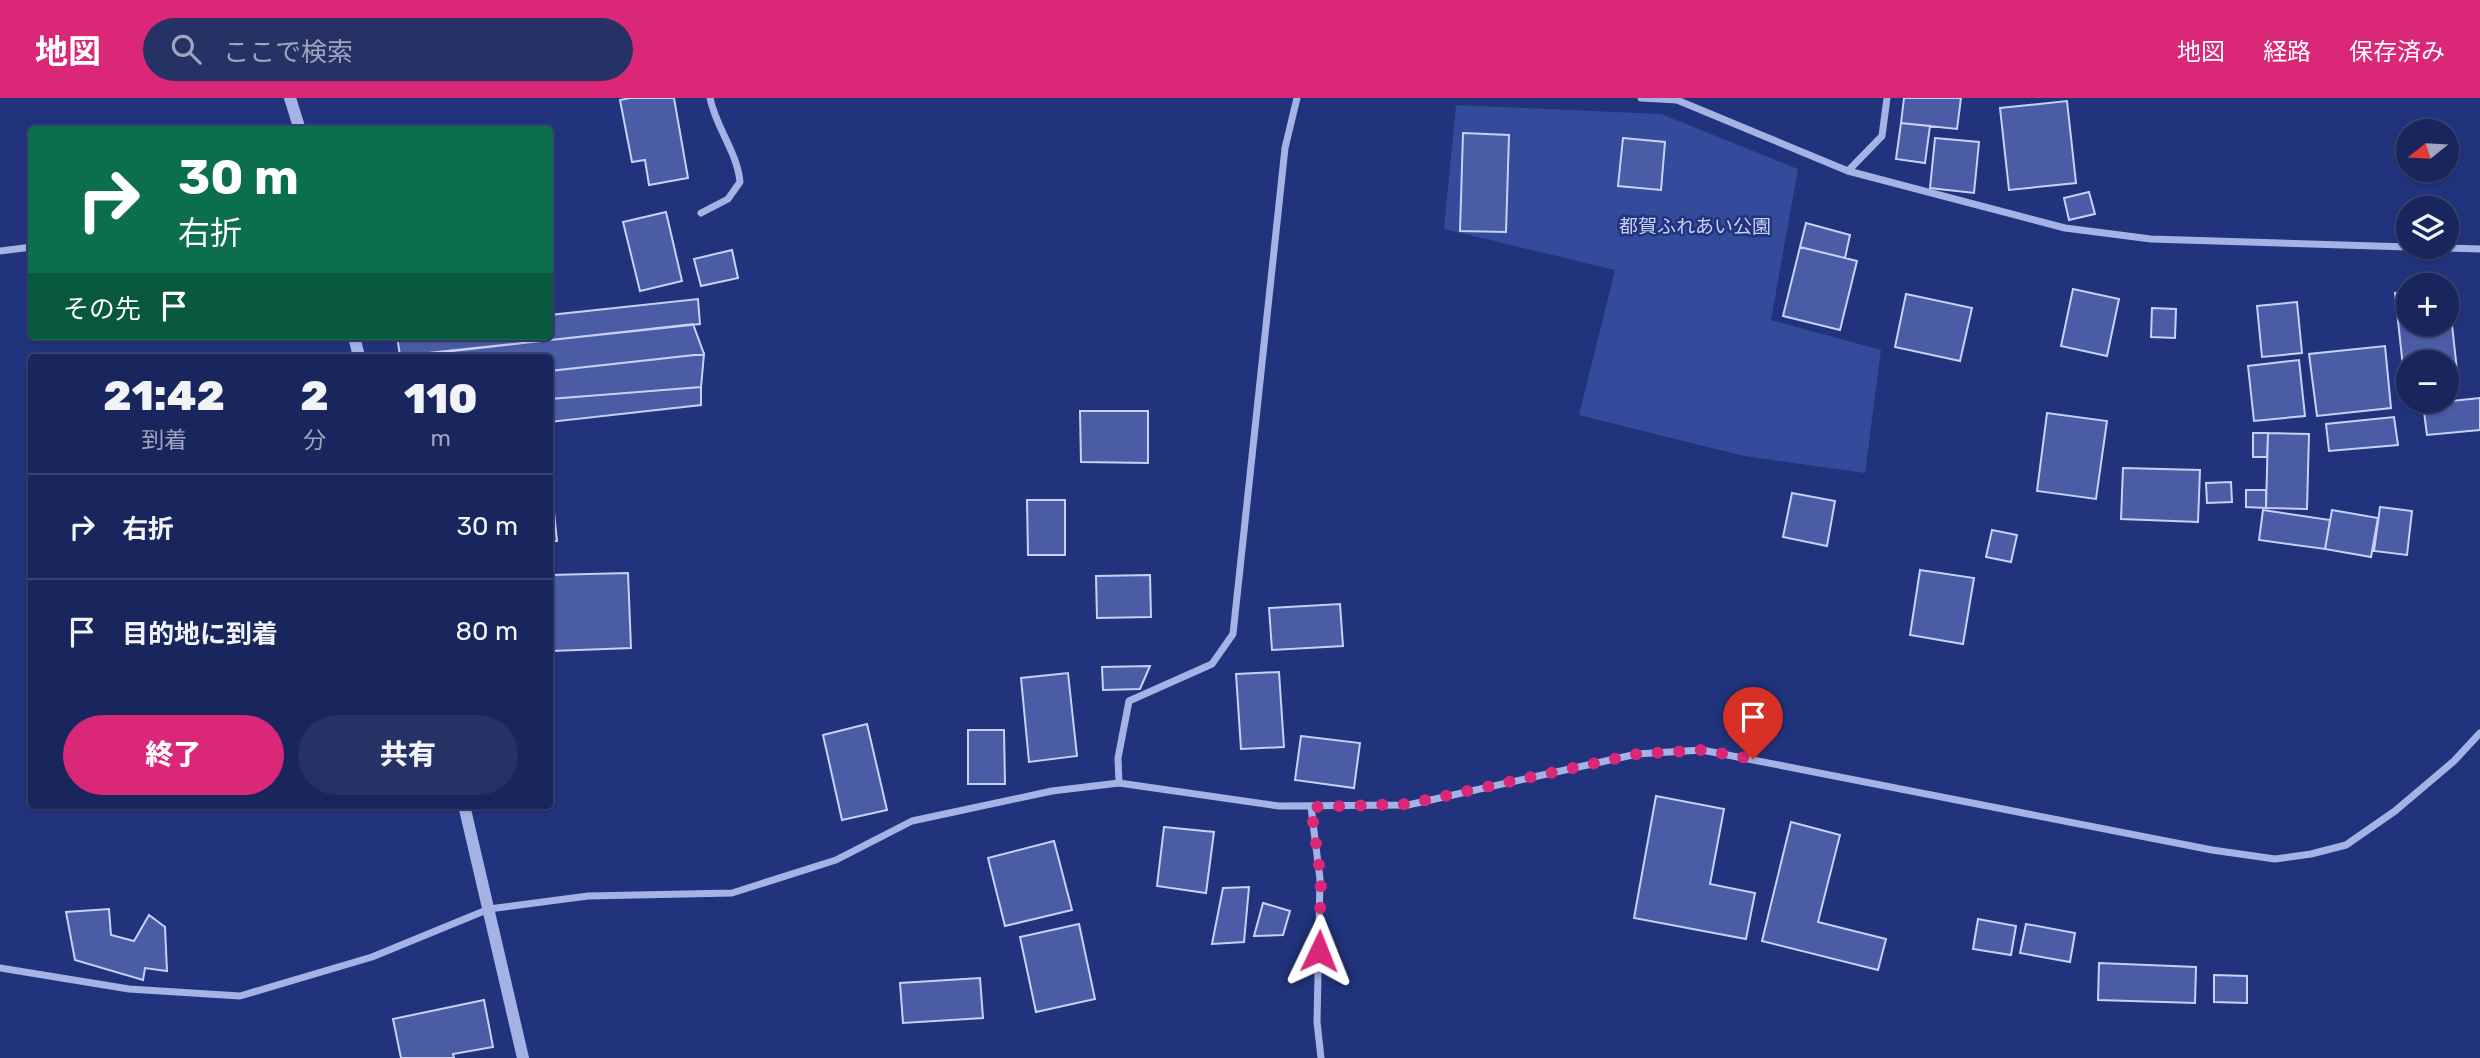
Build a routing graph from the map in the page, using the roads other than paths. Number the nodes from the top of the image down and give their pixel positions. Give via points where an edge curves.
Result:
1 (290, 98) edge
2 (710, 98) edge
3 (1297, 98) edge
4 (1641, 98) edge
5 (1887, 98) edge
6 (299, 126) edge
7 (1848, 171) junction
8 (701, 213) dead end
9 (2396, 247) edge
10 (28, 248) edge
11 (2459, 248) edge
12 (2480, 249) edge
13 (0, 251) edge
14 (2480, 733) edge
15 (1119, 783) junction
16 (1311, 807) junction
17 (465, 809) edge
18 (489, 909) junction
19 (0, 968) edge
20 (523, 1058) edge
21 (1321, 1058) edge

1 - 6 street
2 - 8 street via 738,163 740,182 727,199
3 - 15 street via 1285,148 1233,634 1212,664 1129,701 1118,758
4 - 7 street via 1677,100
5 - 7 street via 1882,136
7 - 9 street via 2066,228 2151,239
10 - 13 street
11 - 12 street
14 - 16 street via 2454,761 2346,845 2275,859 1702,750 1637,754 1408,804
15 - 16 street
15 - 18 street via 1052,791 912,821 836,860 732,893 588,896
16 - 21 street via 1321,880 1317,1022
17 - 18 street
18 - 19 street via 372,957 240,996 130,989
18 - 20 street

